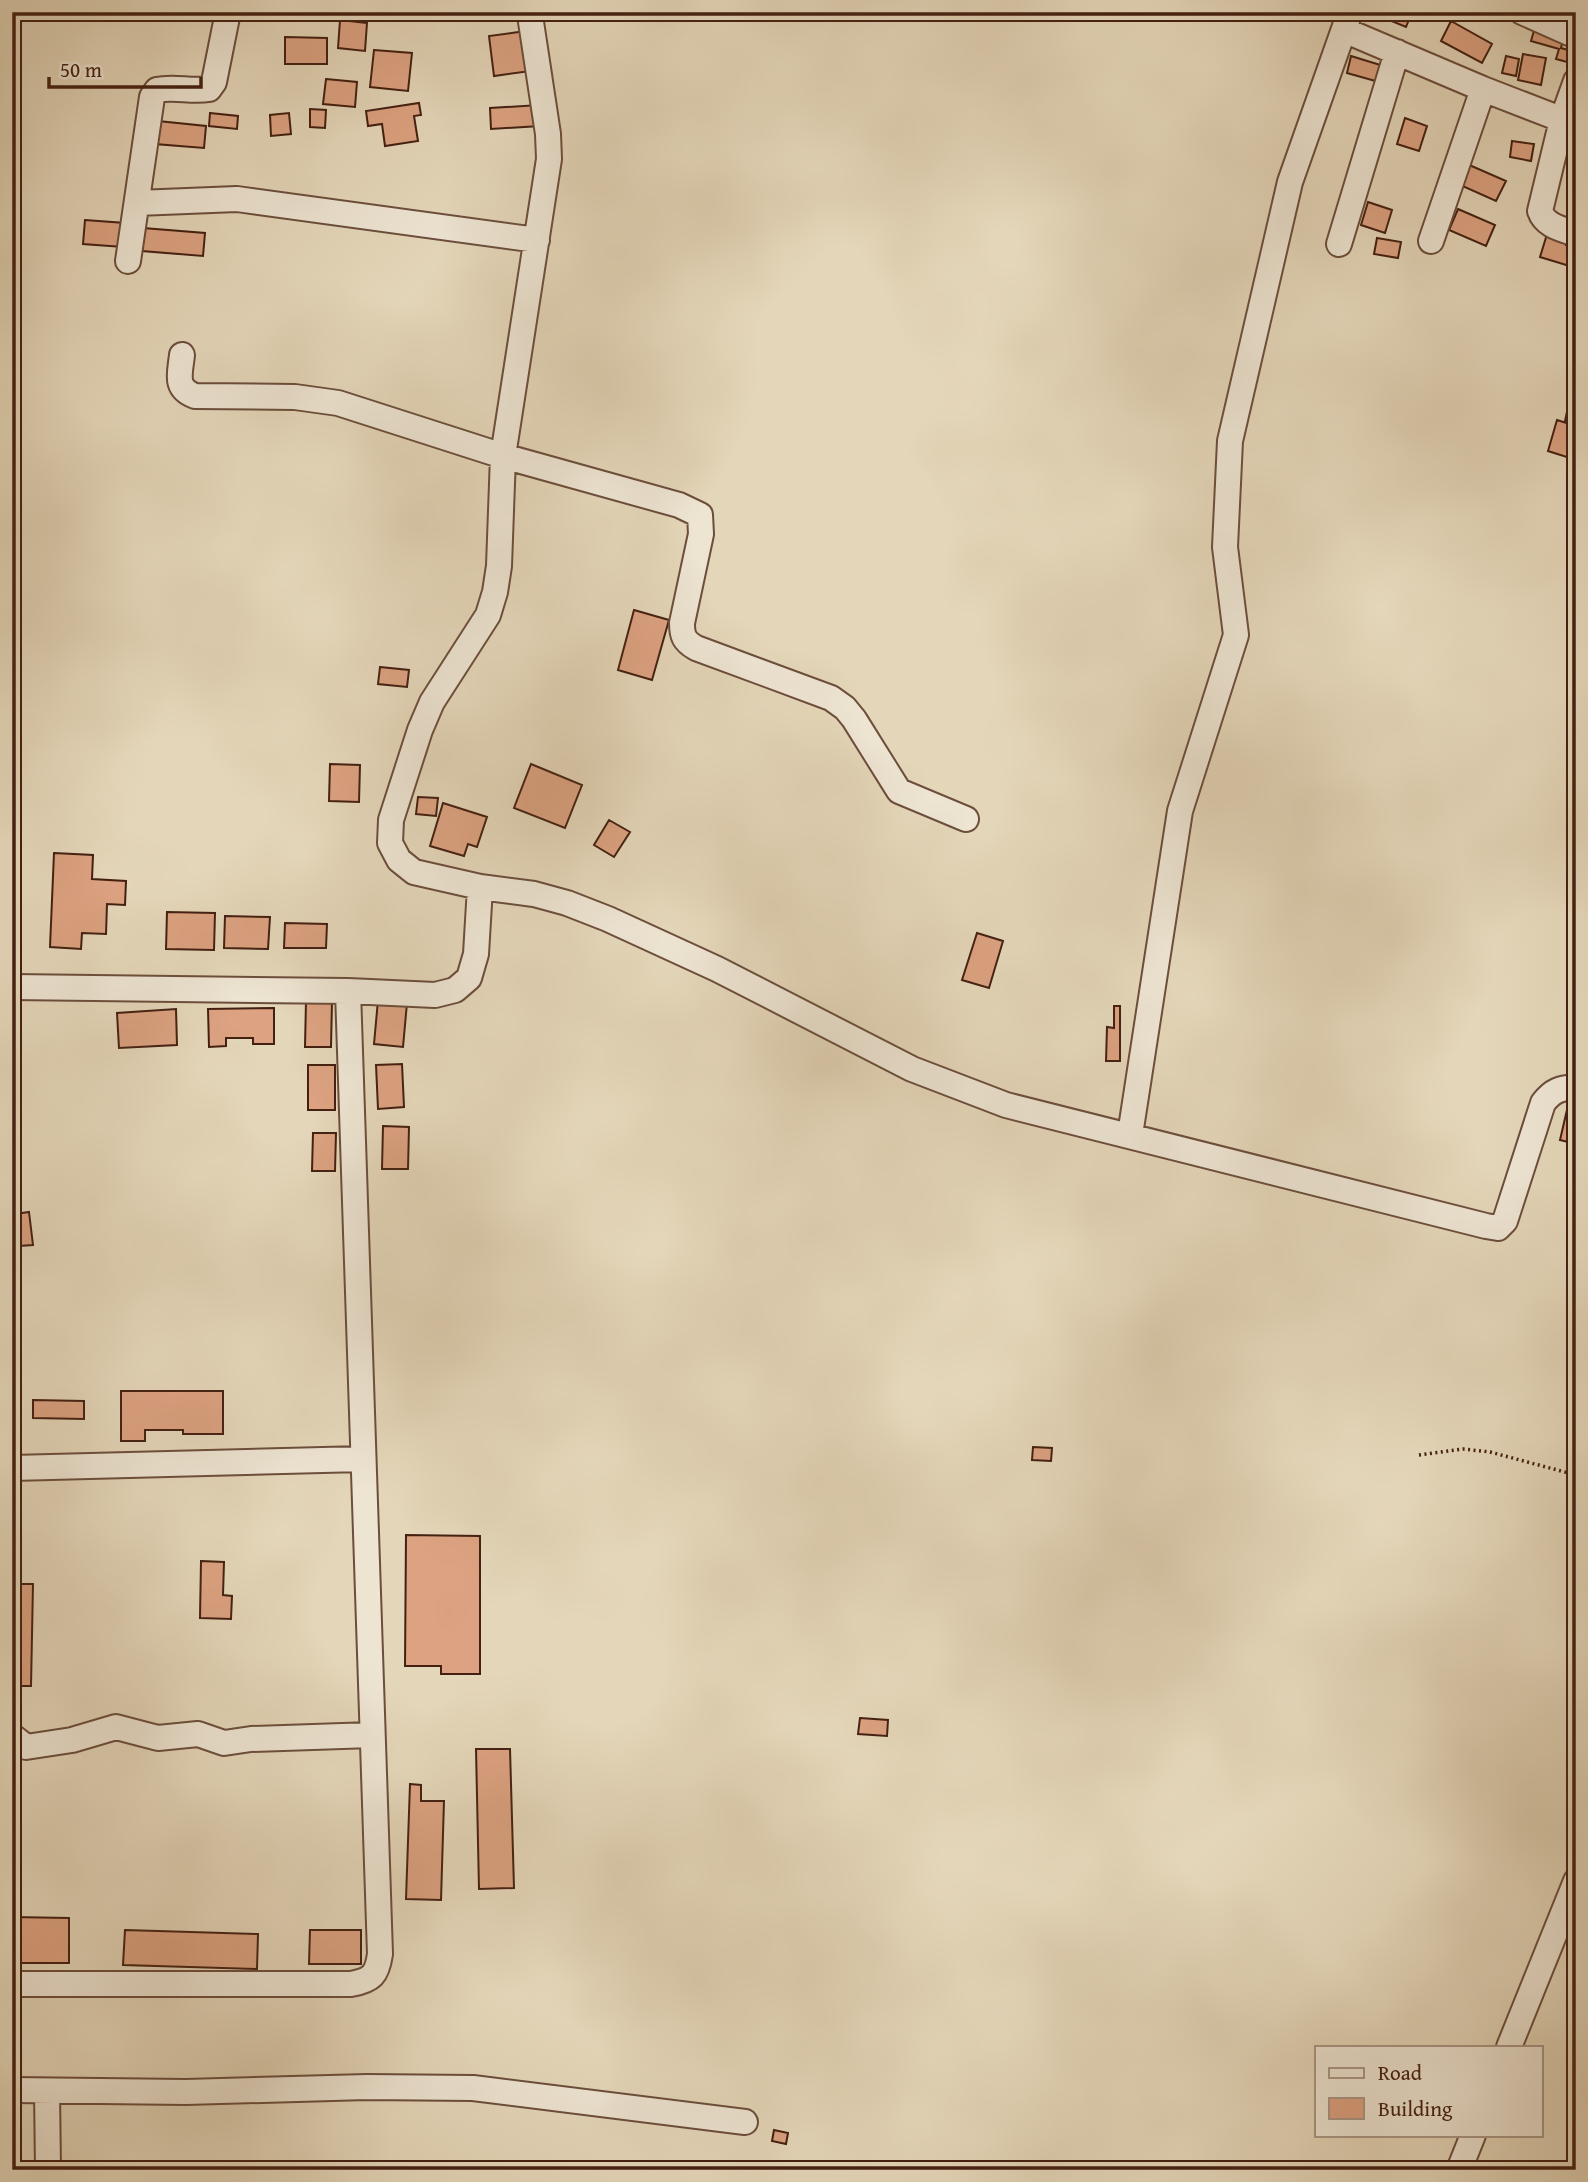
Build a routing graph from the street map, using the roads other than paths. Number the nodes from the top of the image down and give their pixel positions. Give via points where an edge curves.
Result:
1 (228, 12) edge
2 (531, 12) edge
3 (1522, 12) edge
4 (1347, 21) edge
5 (1576, 36) edge
6 (1397, 52) junction
7 (1576, 81) edge
8 (1483, 89) junction
9 (1569, 122) edge
10 (137, 203) junction
11 (1576, 234) edge
12 (537, 240) junction
13 (1431, 241) dead end
14 (1339, 244) dead end
15 (128, 261) dead end
16 (182, 355) dead end
17 (503, 456) junction
18 (966, 819) dead end
19 (480, 887) junction
20 (12, 987) edge
21 (348, 991) junction
22 (1576, 1088) edge
23 (1130, 1135) junction
24 (362, 1459) junction
25 (12, 1468) edge
26 (372, 1735) junction
27 (12, 1736) edge
28 (1576, 1881) edge
29 (12, 1984) edge
30 (1509, 2046) edge
31 (12, 2090) edge
32 (47, 2091) junction
33 (745, 2122) dead end
34 (1473, 2136) edge
35 (48, 2170) edge
36 (1459, 2170) edge

1 - 10 street via 209,89 165,88 152,97
2 - 12 street via 549,159
3 - 5 street
4 - 6 street
4 - 23 street via 1290,182 1230,441 1225,547 1236,635 1180,811
6 - 8 street
6 - 14 street
7 - 9 street
8 - 9 street
8 - 13 street
9 - 11 street via 1540,211 1548,223
10 - 12 street via 237,199
10 - 15 street
12 - 17 street
16 - 17 street via 180,385 195,396 295,397 338,403
17 - 18 street via 679,505 700,515 701,534 682,623 686,642 831,698 855,719 899,791
17 - 19 street via 499,566 488,615 432,702 391,820 390,843 399,860 414,872
19 - 21 street via 476,954 469,978 455,990 435,995
19 - 23 street via 534,894 608,919 912,1069 1006,1105
20 - 21 street
21 - 24 street
22 - 23 street via 1551,1092 1543,1103 1505,1221 1498,1227
24 - 25 street
24 - 26 street
26 - 27 street via 223,1743 198,1734 158,1738 116,1727 26,1747
26 - 29 street via 380,1954 372,1977 351,1984
28 - 30 street
31 - 32 street
32 - 33 street via 473,2088
32 - 35 street
34 - 36 street

